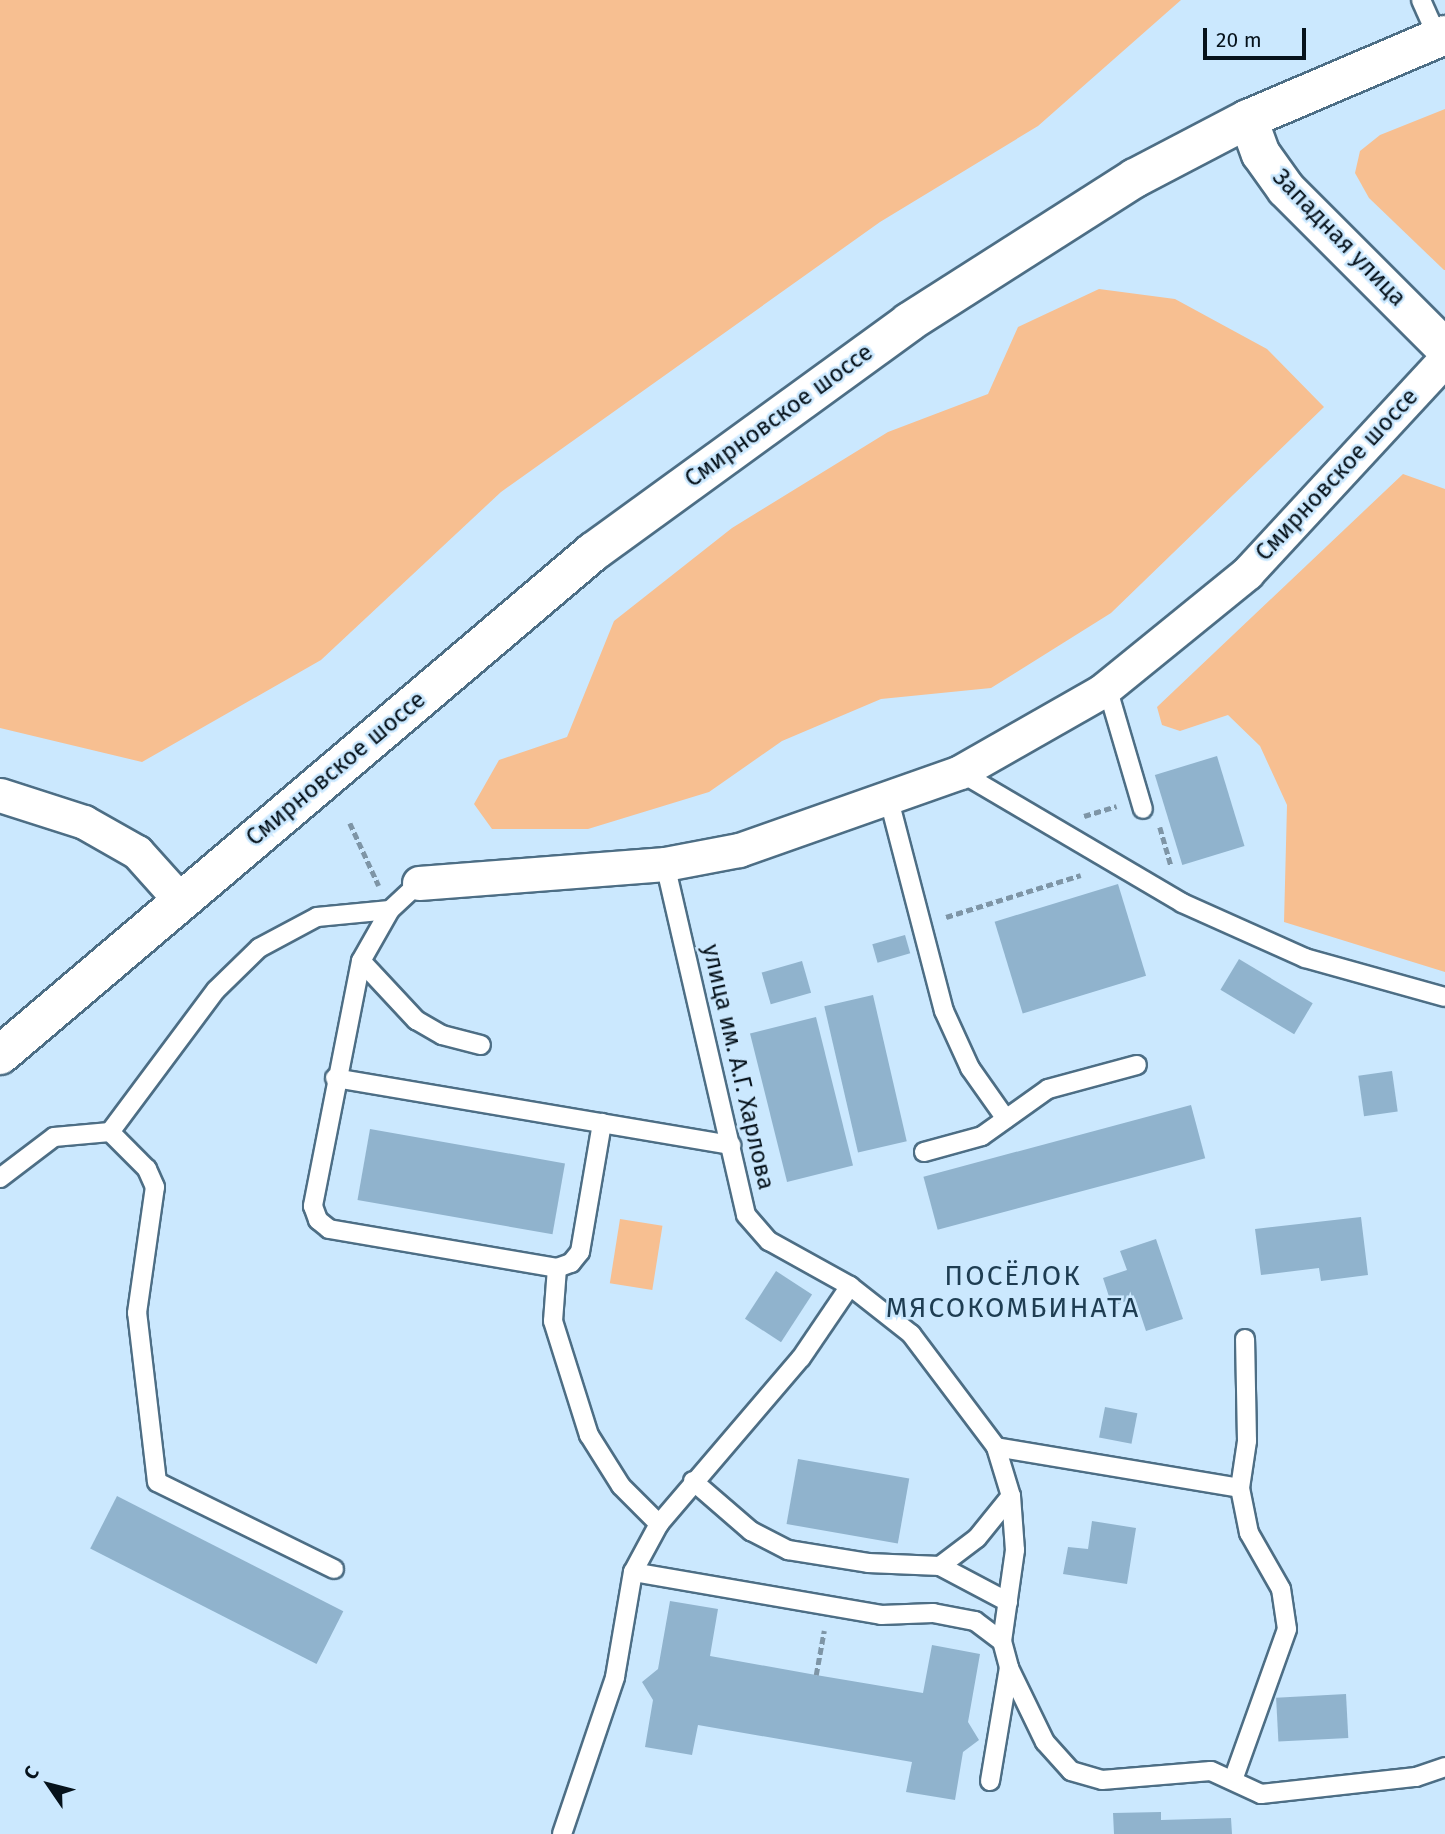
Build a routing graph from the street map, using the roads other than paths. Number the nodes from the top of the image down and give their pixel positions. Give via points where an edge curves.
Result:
1 (1421, 0) edge
2 (1441, 37) edge
3 (1248, 119) junction
4 (1445, 348) edge
5 (1445, 359) edge
6 (1107, 687) junction
7 (960, 772) junction
8 (0, 795) edge
9 (889, 800) junction
10 (1142, 804) road end
11 (665, 864) junction
12 (419, 883) joint
13 (180, 900) junction
14 (390, 910) junction
15 (361, 961) junction
16 (1445, 998) edge
17 (481, 1045) dead end
18 (0, 1055) edge
19 (1137, 1065) dead end
20 (335, 1078) junction
21 (1006, 1119) junction
22 (602, 1123) junction
23 (110, 1132) junction
24 (731, 1145) junction
25 (924, 1152) dead end
26 (0, 1178) edge
27 (557, 1268) junction
28 (850, 1286) junction
29 (1245, 1339) dead end
30 (996, 1447) junction
31 (693, 1481) junction
32 (1240, 1488) junction
33 (1011, 1496) junction
34 (659, 1524) junction
35 (940, 1566) junction
36 (334, 1569) dead end
37 (633, 1572) junction
38 (1008, 1602) junction
39 (1002, 1640) junction
40 (1009, 1668) junction
41 (1445, 1768) edge
42 (1233, 1780) junction
43 (990, 1782) dead end
44 (562, 1834) edge

1 - 2 lane
2 - 3 main road, Смирновское шоссе
3 - 4 main road, Западная улица via 1261,154 1286,189
3 - 13 main road, Смирновское шоссе via 1027,242 776,416 593,552
5 - 6 street, Смирновское шоссе via 1247,573
6 - 7 street, Смирновское шоссе
6 - 10 lane
7 - 9 street, Смирновское шоссе
7 - 16 lane via 1045,827 1182,903 1305,958
8 - 13 street via 84,822 137,852
9 - 11 street, Смирновское шоссе via 739,850
9 - 21 lane via 944,1011 970,1068
11 - 12 street, Смирновское шоссе
11 - 24 lane, улица им. А.Г. Харлова
12 - 14 lane
13 - 18 main road, Смирновское шоссе
14 - 15 lane
14 - 23 lane via 317,917 259,948 216,990
15 - 17 lane via 416,1020 442,1035
15 - 20 lane
19 - 21 lane via 1048,1089
20 - 22 lane
20 - 27 lane via 313,1206 318,1220 329,1229
21 - 25 lane via 982,1136
22 - 24 lane
22 - 27 lane via 580,1252 571,1264
23 - 26 lane via 54,1138
23 - 36 lane via 147,1169 155,1187 137,1314 157,1482
24 - 28 lane, улица им. А.Г. Харлова via 746,1215 769,1241
27 - 34 lane via 553,1321 589,1435 621,1486
28 - 30 lane, улица им. А.Г. Харлова via 911,1334
28 - 31 lane via 801,1359
29 - 32 lane via 1247,1441
30 - 32 lane
30 - 33 lane, улица им. А.Г. Харлова
31 - 34 lane
31 - 35 lane via 751,1531 788,1550 868,1563
32 - 42 lane via 1250,1533 1281,1589 1287,1629
33 - 35 lane via 977,1538
33 - 38 lane, улица им. А.Г. Харлова via 1015,1550
34 - 37 lane
35 - 38 lane
37 - 39 lane via 881,1615 933,1613 975,1621
37 - 44 lane via 615,1678
38 - 39 lane, улица им. А.Г. Харлова
39 - 40 lane, улица им. А.Г. Харлова
40 - 42 lane, улица им. А.Г. Харлова via 1045,1742 1071,1771 1102,1780 1211,1771
40 - 43 lane
41 - 42 lane, улица им. А.Г. Харлова via 1416,1777 1261,1794

